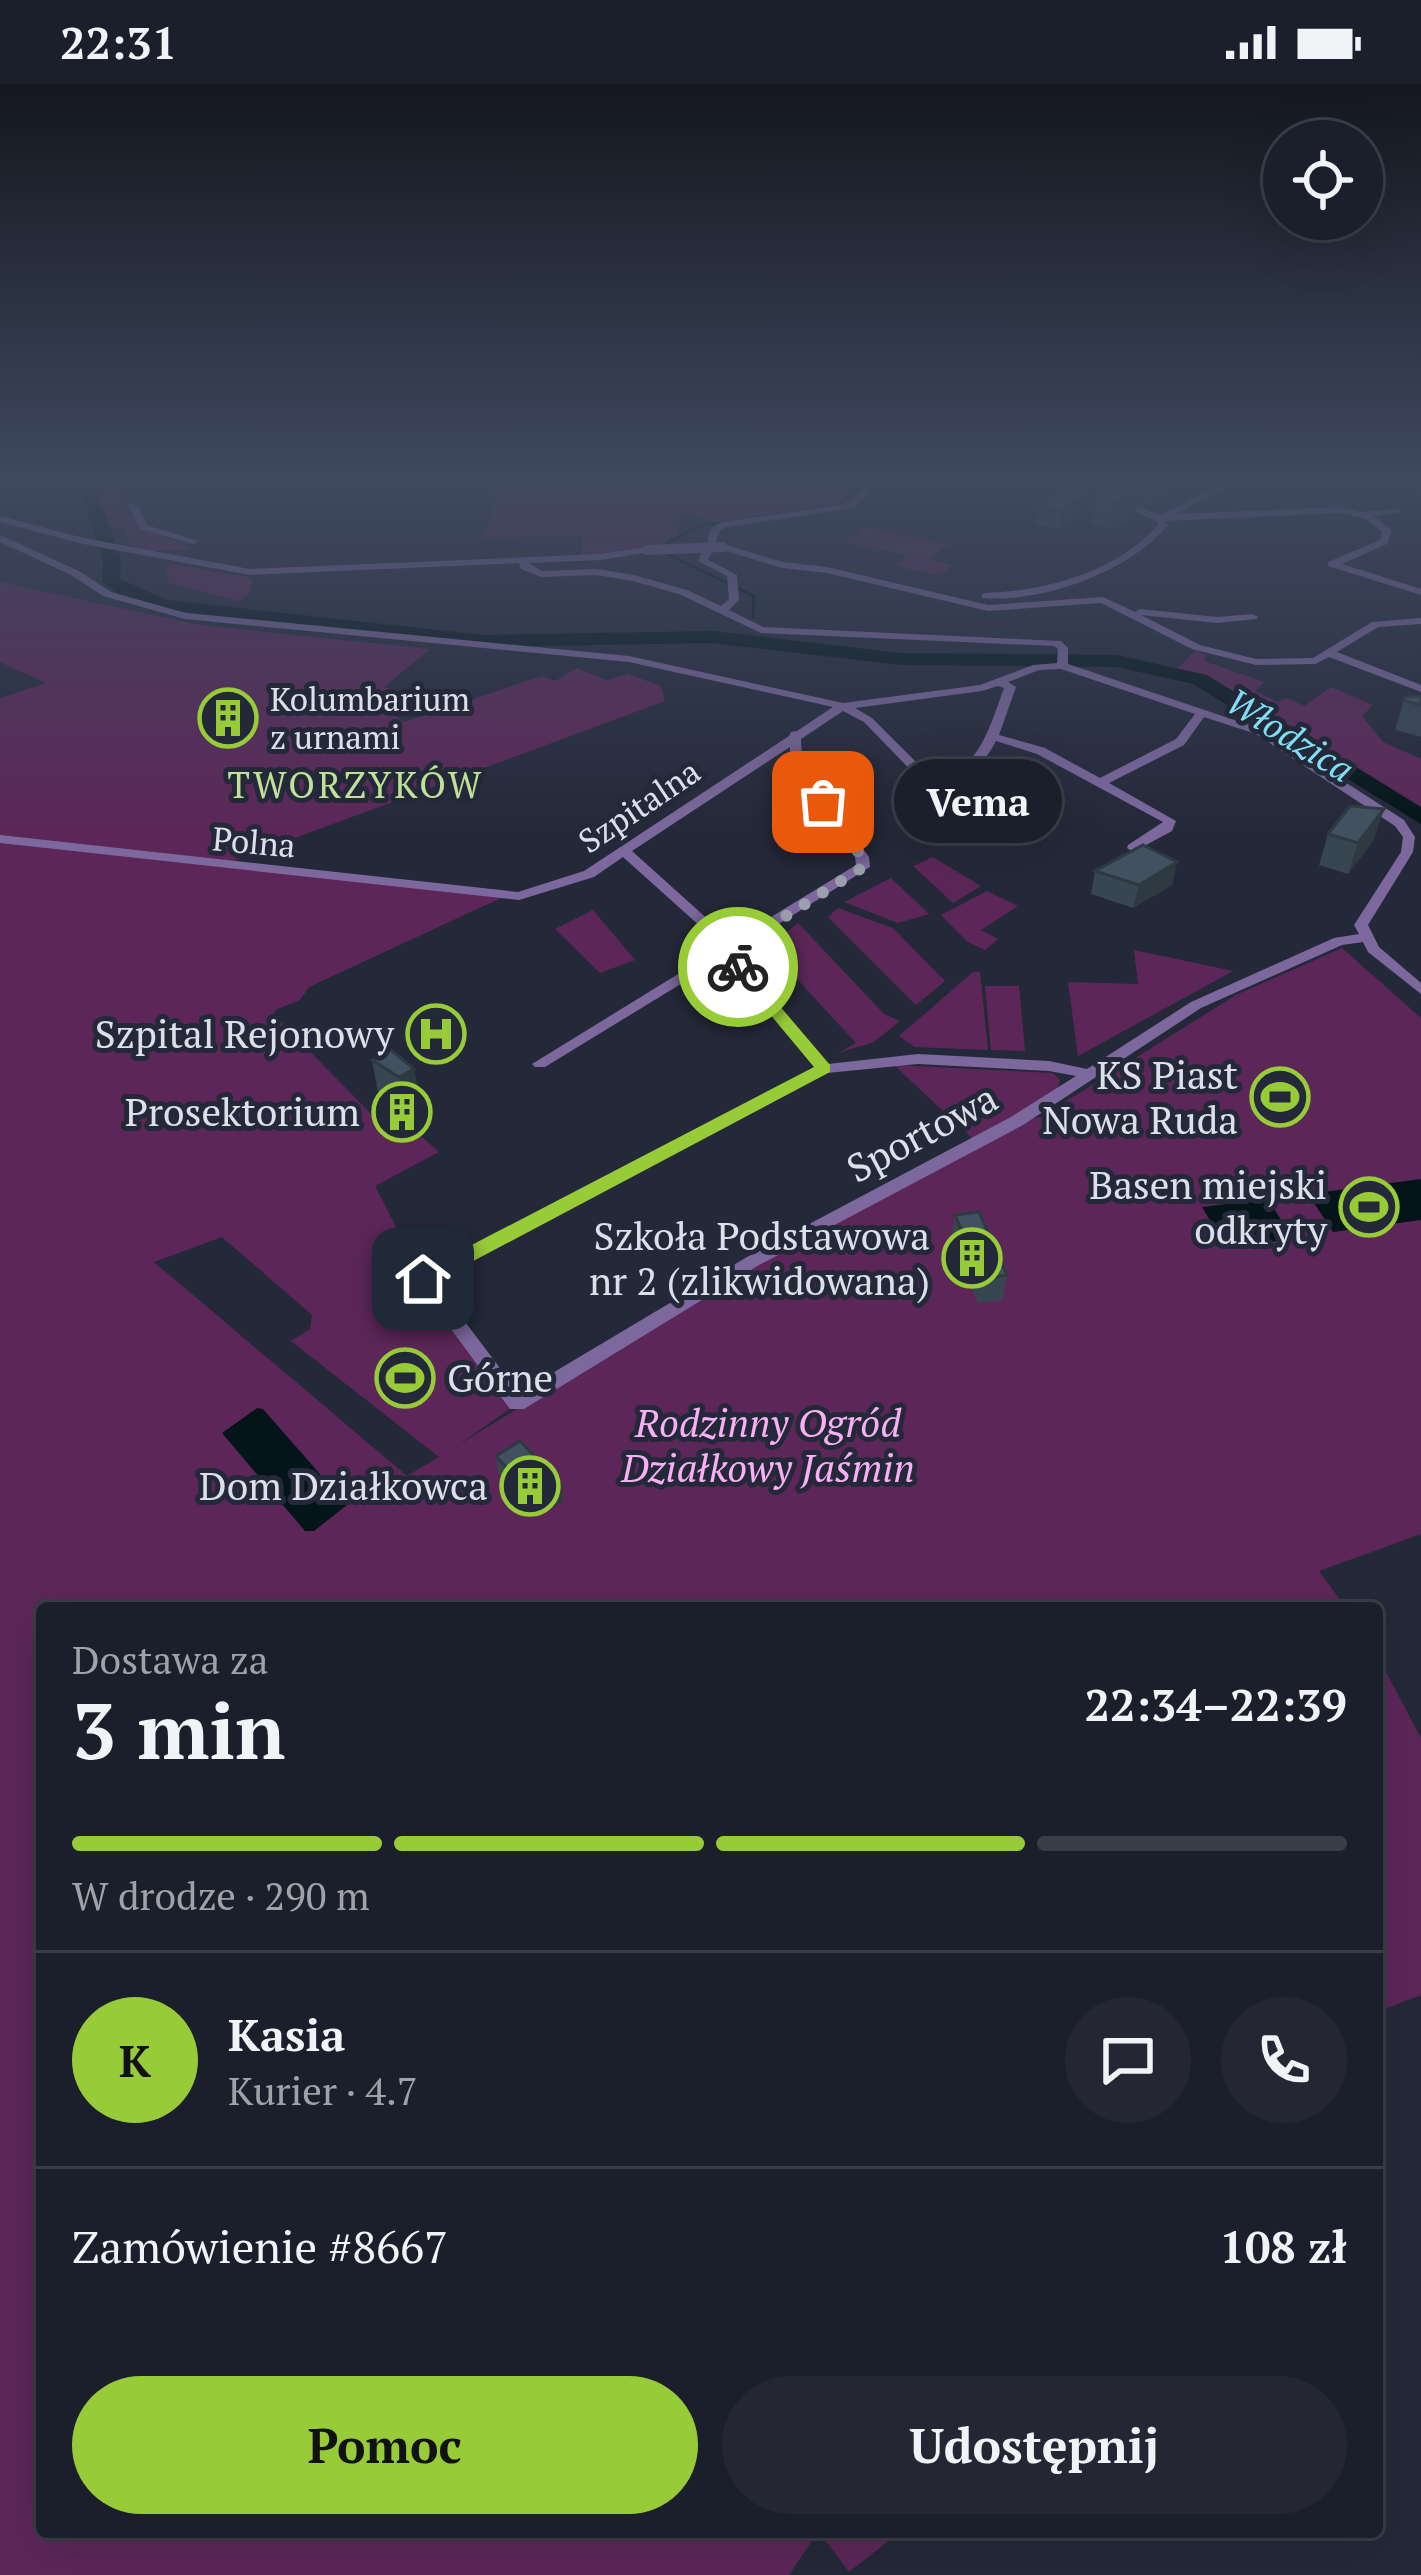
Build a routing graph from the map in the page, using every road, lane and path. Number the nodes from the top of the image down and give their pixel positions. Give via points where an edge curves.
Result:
1 (126, 599) edge
2 (693, 599) edge
3 (734, 599) edge
4 (951, 599) edge
5 (719, 608) junction
6 (1140, 612) dead end
7 (1253, 617) dead end
8 (1420, 622) edge
9 (1334, 651) junction
10 (1061, 657) junction
11 (1000, 682) junction
12 (1421, 688) edge
13 (843, 706) junction
14 (1203, 711) junction
15 (795, 734) junction
16 (991, 736) junction
17 (1102, 781) junction
18 (0, 839) edge
19 (1133, 848) edge
20 (624, 851) junction
21 (502, 897) joint
22 (1364, 938) junction
23 (728, 953) junction
24 (1421, 990) edge
25 (540, 1064) dead end
26 (824, 1069) junction
27 (1086, 1073) junction

1 - 13 street via 185,616 629,659
2 - 5 street
3 - 5 street
4 - 9 street via 988,608 1103,600 1240,660 1303,663
5 - 10 street via 761,630
6 - 7 street
8 - 9 street via 1376,624
9 - 12 street
10 - 11 street
10 - 14 street
11 - 13 street
11 - 16 street via 1010,687
13 - 15 street, Szpitalna
13 - 16 street via 868,719 931,784 970,773
14 - 17 street via 1180,742
14 - 22 street via 1260,732 1400,823 1407,851 1364,914
15 - 20 street, Szpitalna
15 - 23 street via 803,774 863,867
16 - 17 street via 1032,746
17 - 19 street via 1170,821
18 - 21 street, Polna
20 - 21 street, Szpitalna via 578,879
20 - 23 street via 727,943
22 - 24 street
22 - 27 street, Sportowa via 1339,940 1196,1005
23 - 25 street
23 - 26 street
26 - 27 street via 918,1059
26 - 27 street, Sportowa via 423,1279 517,1405 753,1262 1017,1121

